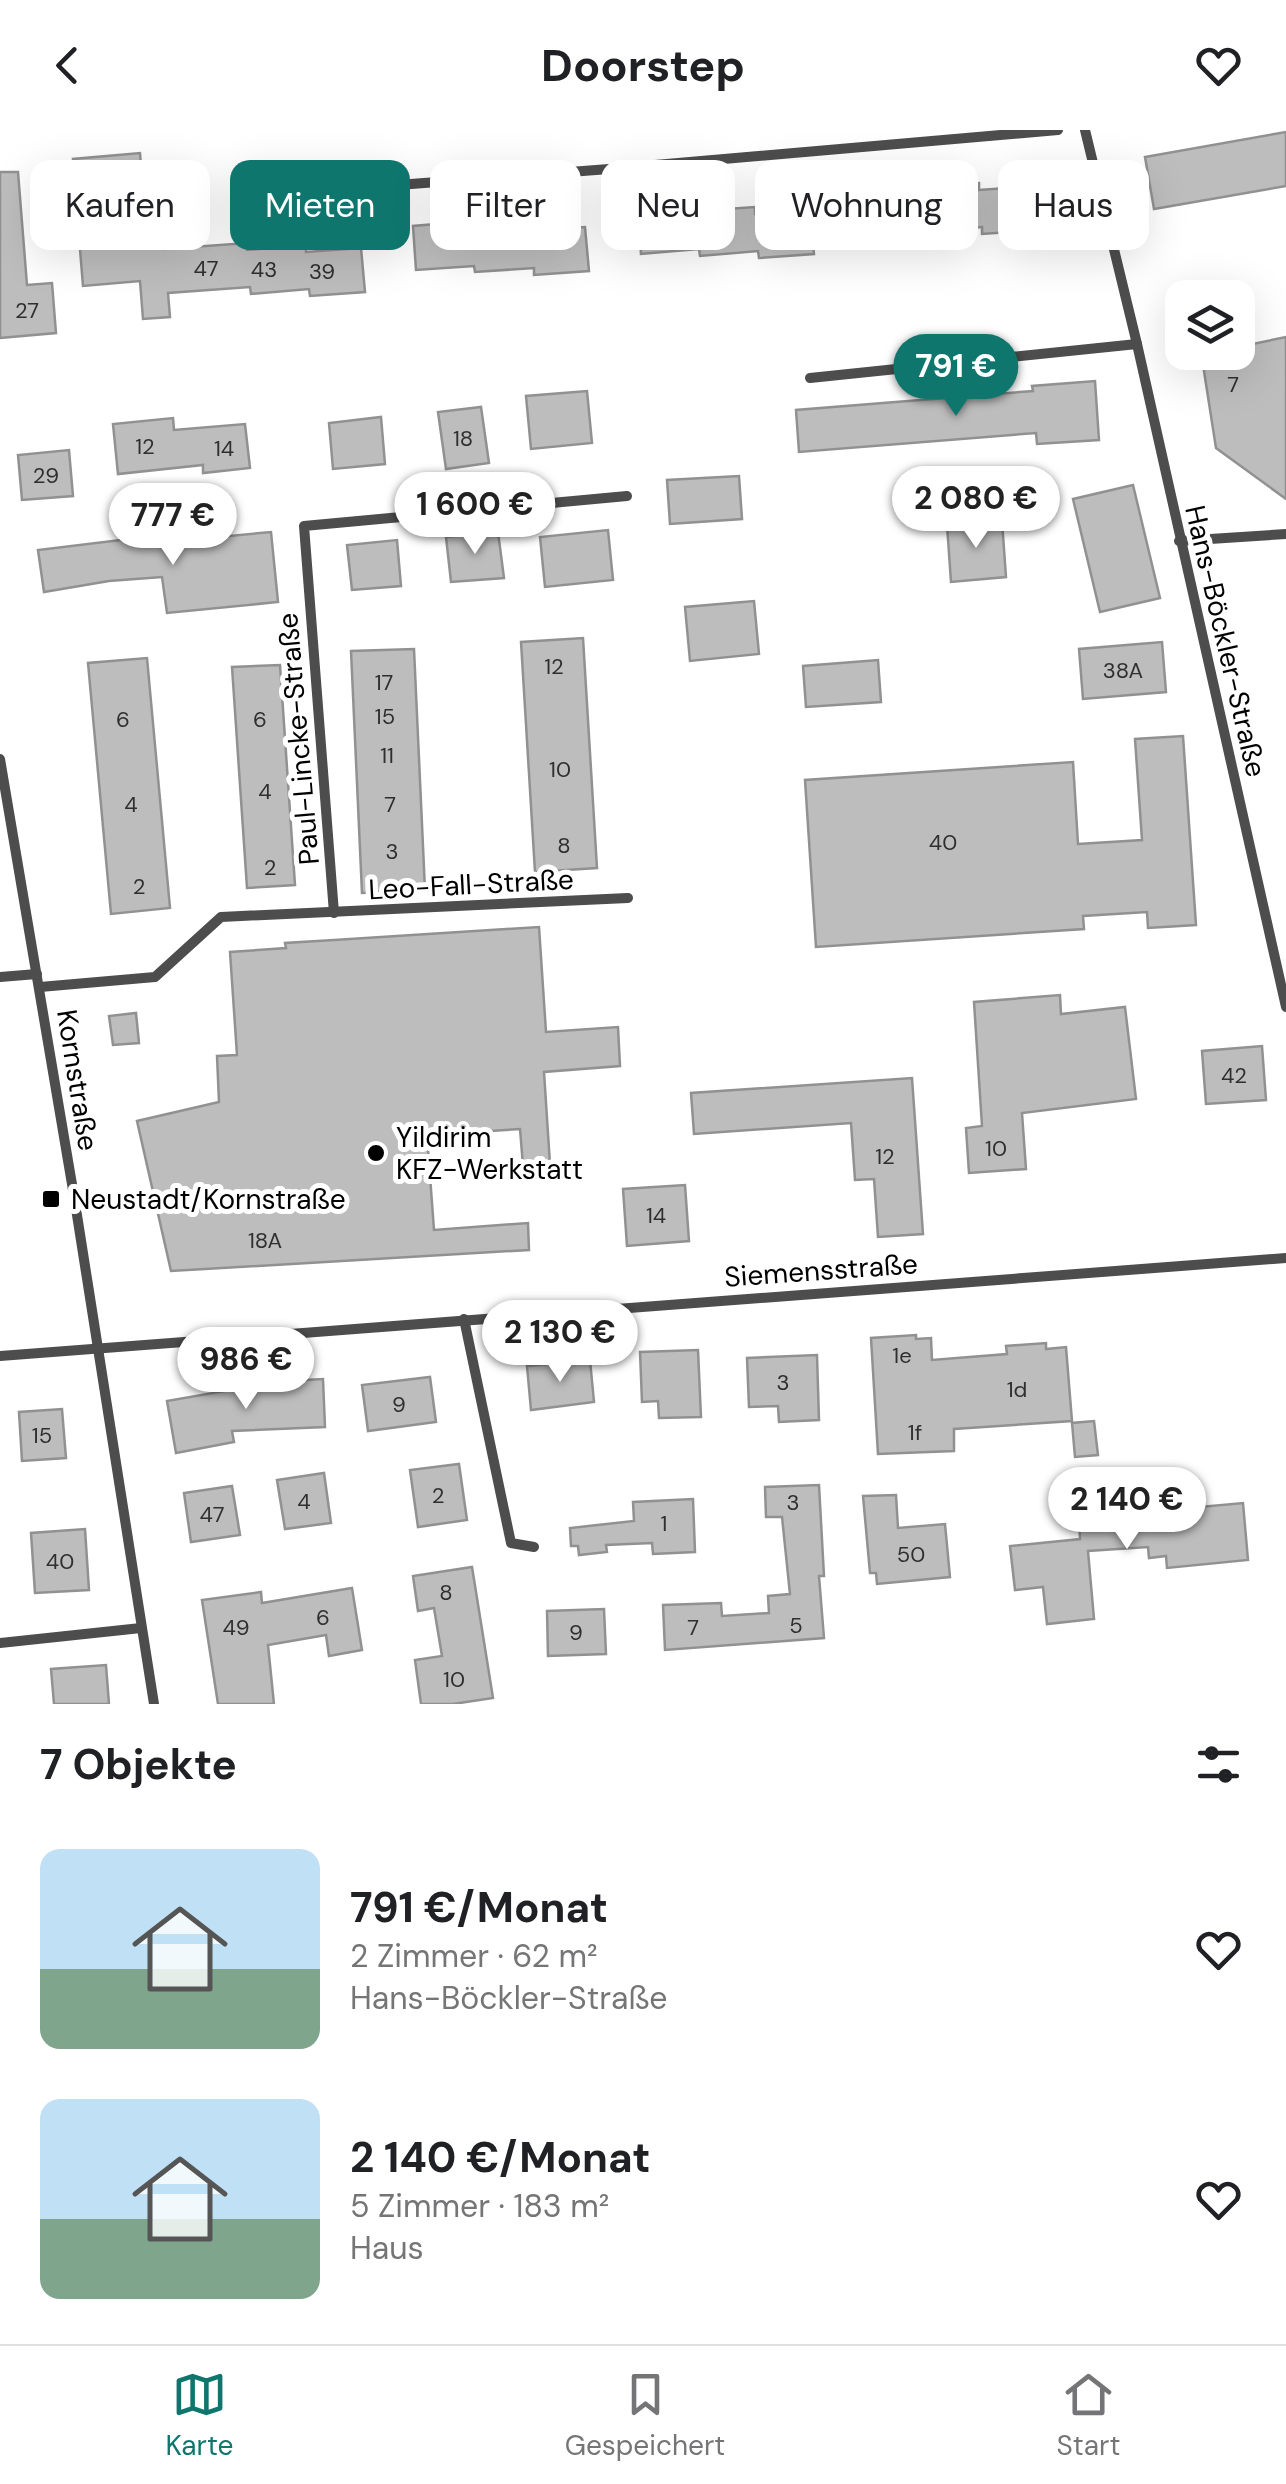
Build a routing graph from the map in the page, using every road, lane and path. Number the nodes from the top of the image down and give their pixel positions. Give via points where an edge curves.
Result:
1 (1058, 130) edge
2 (1085, 130) edge
3 (410, 185) edge
4 (1137, 344) junction
5 (810, 378) dead end
6 (627, 496) dead end
7 (1286, 534) edge
8 (1179, 541) junction
9 (0, 759) edge
10 (628, 898) dead end
11 (334, 913) junction
12 (37, 974) junction
13 (0, 977) edge
14 (40, 987) junction
15 (1286, 1006) edge
16 (1286, 1258) edge
17 (464, 1320) junction
18 (98, 1348) junction
19 (0, 1356) edge
20 (534, 1547) dead end
21 (141, 1628) junction
22 (0, 1643) edge
23 (154, 1704) edge

1 - 3 street
2 - 4 street, Hans-Böckler-Straße
4 - 5 street
4 - 8 street, Hans-Böckler-Straße
6 - 11 street, Paul-Lincke-Straße via 304,526
7 - 8 street
8 - 15 street, Hans-Böckler-Straße
9 - 12 street, Kornstraße
10 - 11 street, Leo-Fall-Straße
11 - 14 street, Leo-Fall-Straße via 221,917 155,977
12 - 13 street
12 - 14 street, Kornstraße
14 - 18 street, Kornstraße
16 - 17 street, Siemensstraße
17 - 18 street, Siemensstraße
17 - 20 street via 511,1543
18 - 19 street, Siemensstraße
18 - 21 street, Kornstraße
21 - 22 street
21 - 23 street, Kornstraße

